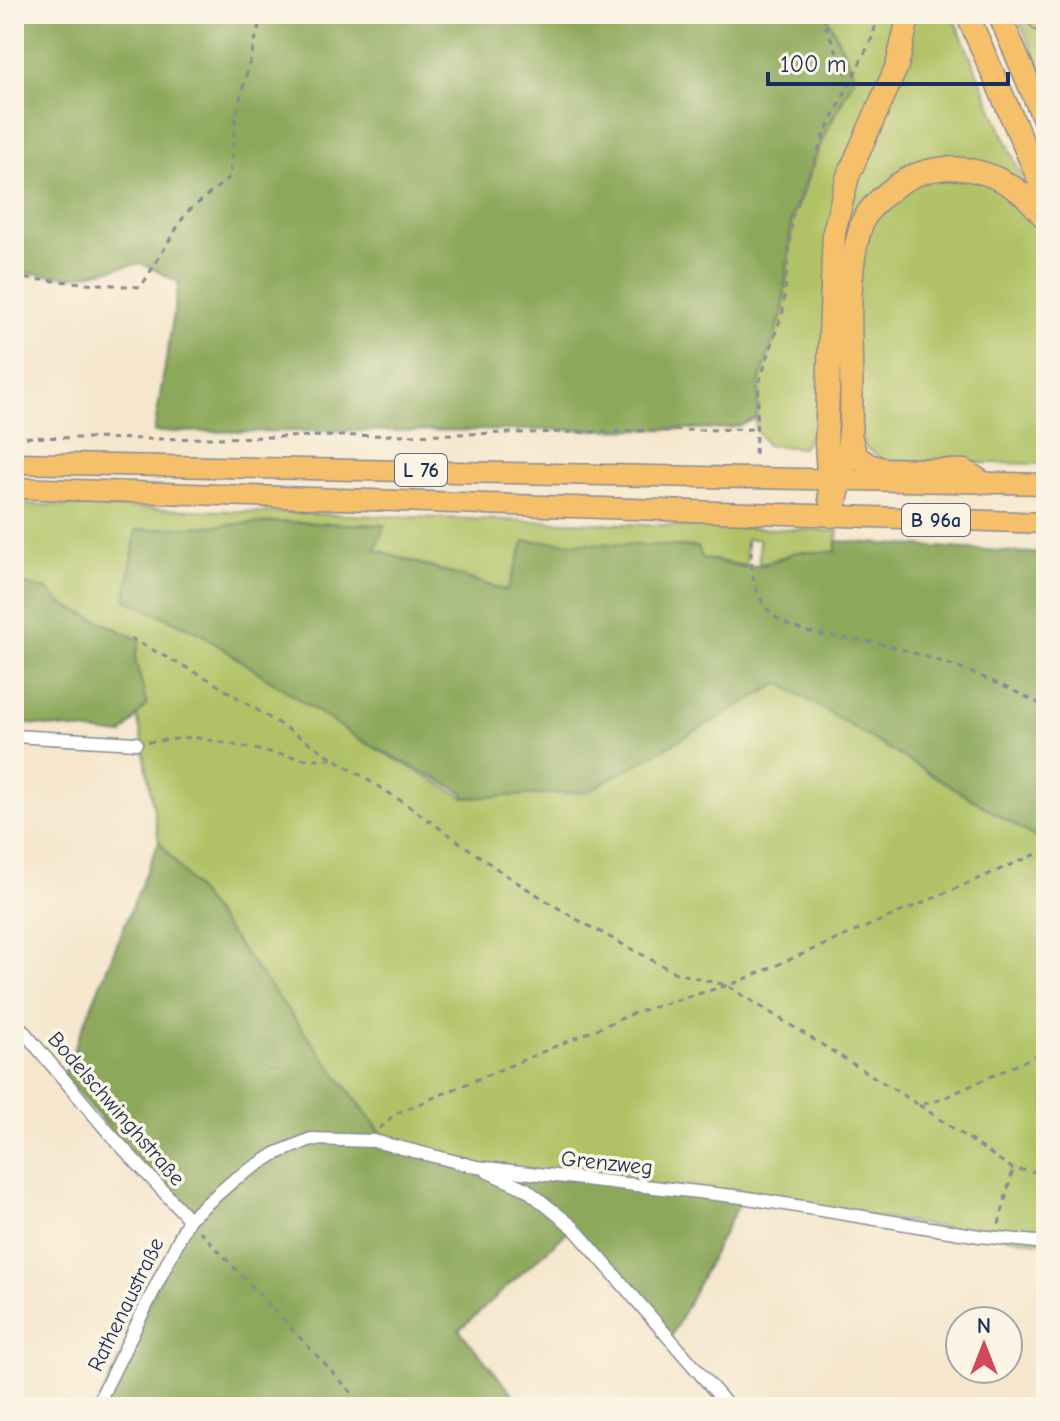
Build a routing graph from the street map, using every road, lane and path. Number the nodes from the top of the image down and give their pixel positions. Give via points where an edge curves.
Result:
1 (262, 14) edge
2 (820, 14) edge
3 (878, 14) edge
4 (909, 14) edge
5 (967, 14) edge
6 (999, 14) edge
7 (1035, 14) edge
8 (1046, 24) edge
9 (851, 83) junction
10 (1046, 124) edge
11 (1046, 196) edge
12 (1046, 219) edge
13 (14, 278) edge
14 (755, 429) junction
15 (850, 434) junction
16 (14, 437) edge
17 (755, 454) dead end
18 (14, 463) edge
19 (834, 482) junction
20 (982, 482) junction
21 (1046, 484) edge
22 (14, 488) edge
23 (832, 516) junction
24 (1046, 523) edge
25 (751, 539) dead end
26 (130, 638) dead end
27 (1046, 707) edge
28 (14, 736) edge
29 (136, 743) joint
30 (334, 759) junction
31 (1046, 855) edge
32 (726, 985) junction
33 (14, 1026) edge
34 (1046, 1051) edge
35 (919, 1105) junction
36 (374, 1141) junction
37 (477, 1167) junction
38 (1013, 1169) junction
39 (1046, 1173) edge
40 (189, 1219) junction
41 (1002, 1238) junction
42 (1046, 1243) edge
43 (96, 1407) edge
44 (365, 1407) edge
45 (729, 1407) edge

1 - 13 path via 236,115 230,177 186,213 141,287
2 - 9 path
3 - 9 path
4 - 19 highway via 897,66 848,176 834,232
5 - 11 highway
6 - 10 highway
7 - 8 highway
9 - 14 path via 792,218 783,311 759,383
12 - 15 highway via 1013,187 961,167 931,169 902,180 881,198 862,222 853,260
14 - 16 path
14 - 17 path
15 - 19 highway
15 - 20 highway via 856,456 869,465 965,471
18 - 19 main road, L 76
19 - 20 main road
19 - 23 highway
20 - 21 main road, B 96a
22 - 23 main road, L 76
23 - 24 main road, B 96a
25 - 27 path via 755,587 773,616 798,628 881,644 956,667
26 - 30 path via 208,679
28 - 29 street
29 - 30 path via 194,737 304,759
30 - 32 path via 576,919 676,973
31 - 32 path via 1034,855
32 - 35 path
32 - 36 path via 637,1012 395,1114 382,1123
33 - 40 street, Bodelschwinghstraße
34 - 35 path
35 - 38 path
36 - 37 street, Grenzweg
36 - 40 street, Grenzweg via 311,1139 275,1154 235,1179
37 - 41 street, Grenzweg via 742,1197
37 - 45 street via 526,1189 573,1227
38 - 39 path
38 - 41 path via 999,1225
40 - 43 street, Rathenaustraße
40 - 44 path
41 - 42 street, Grenzweg

